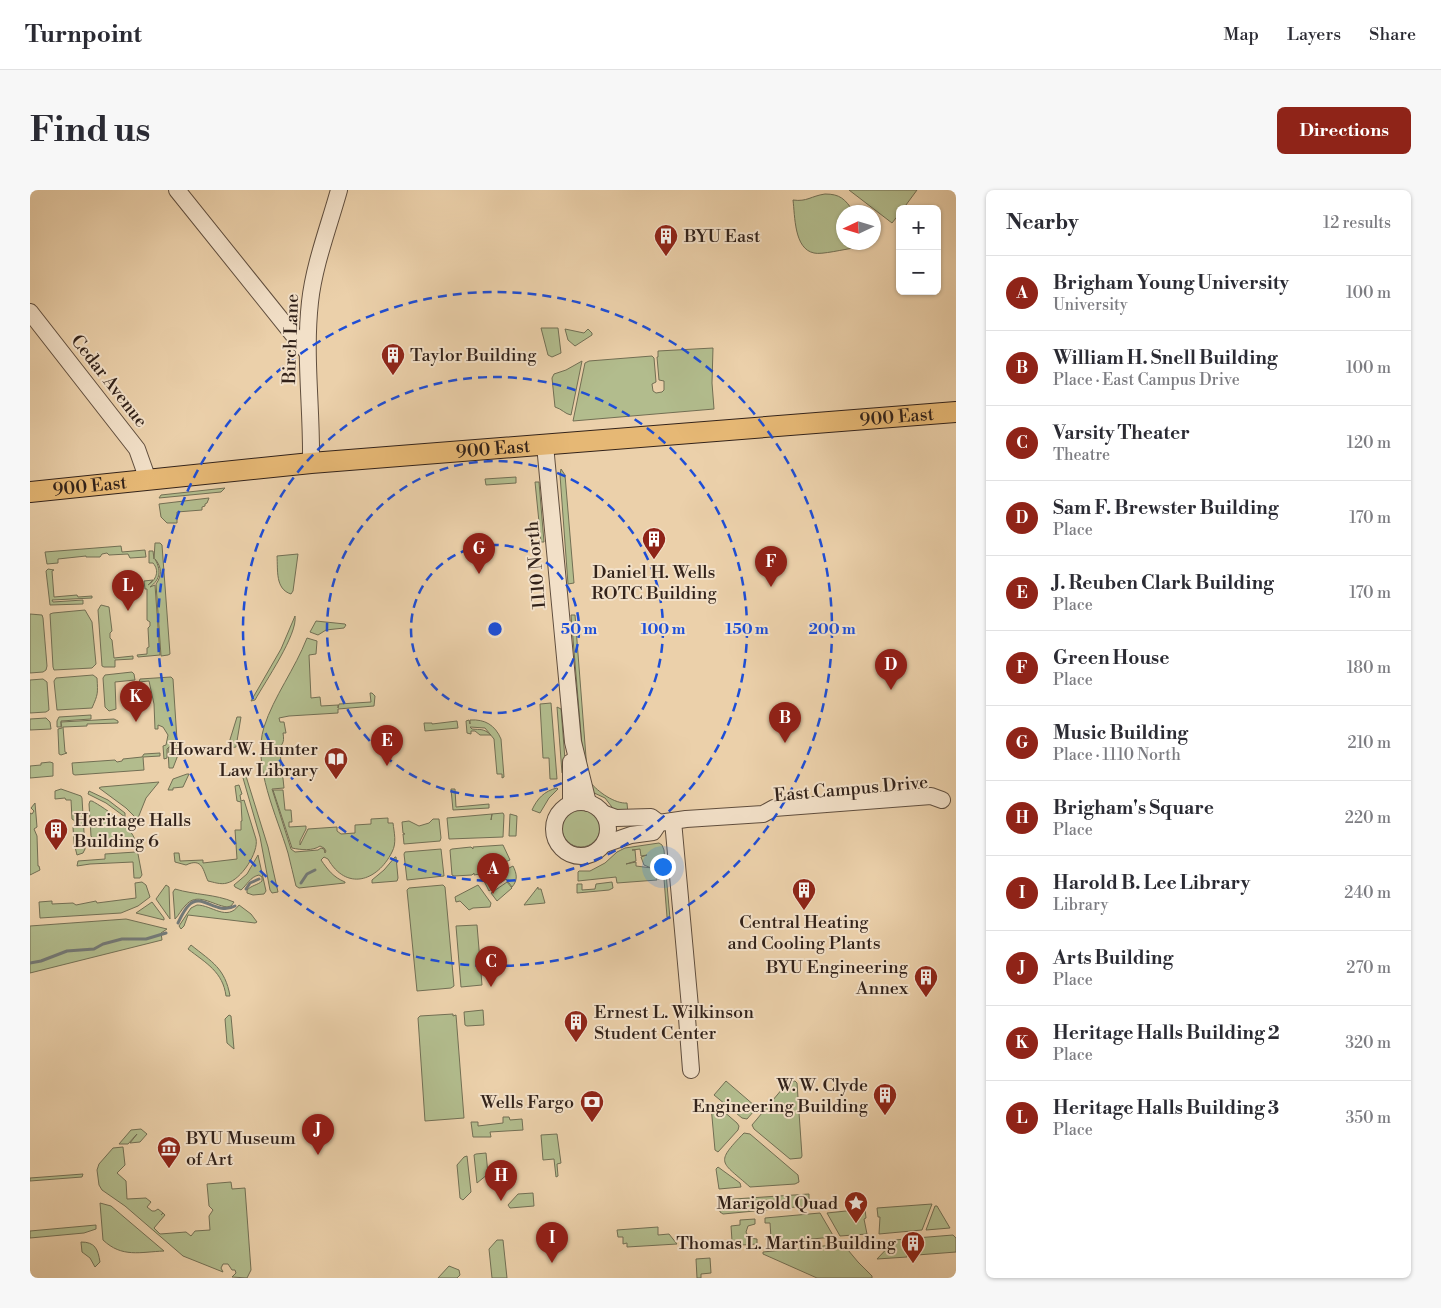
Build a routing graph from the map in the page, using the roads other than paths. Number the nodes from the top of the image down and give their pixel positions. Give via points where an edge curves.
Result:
1 (177, 190) edge
2 (339, 190) edge
3 (30, 312) edge
4 (307, 352) junction
5 (956, 412) edge
6 (545, 445) junction
7 (311, 463) junction
8 (148, 480) junction
9 (30, 492) edge
10 (573, 742) junction
11 (949, 798) edge
12 (571, 803) junction
13 (588, 803) junction
14 (605, 814) junction
15 (666, 822) junction
16 (604, 844) junction
17 (691, 1070) dead end

1 - 4 street
2 - 4 street, Birch Lane via 310,300
3 - 8 street, Cedar Avenue via 138,449
4 - 7 street, Birch Lane
5 - 6 main road, 900 East
6 - 7 main road, 900 East
6 - 10 street, 1110 North
7 - 8 main road, 900 East
8 - 9 main road, 900 East
10 - 12 street
10 - 13 street
11 - 15 street, East Campus Drive via 931,796 774,808 763,814
12 - 13 street
12 - 16 street via 557,814 554,823 553,832 561,848 568,854 585,856
13 - 14 street
14 - 15 street, East Campus Drive via 616,818 651,817
14 - 16 street via 608,833
15 - 16 street, East Campus Drive via 653,832
15 - 17 street via 690,1007 687,1018

